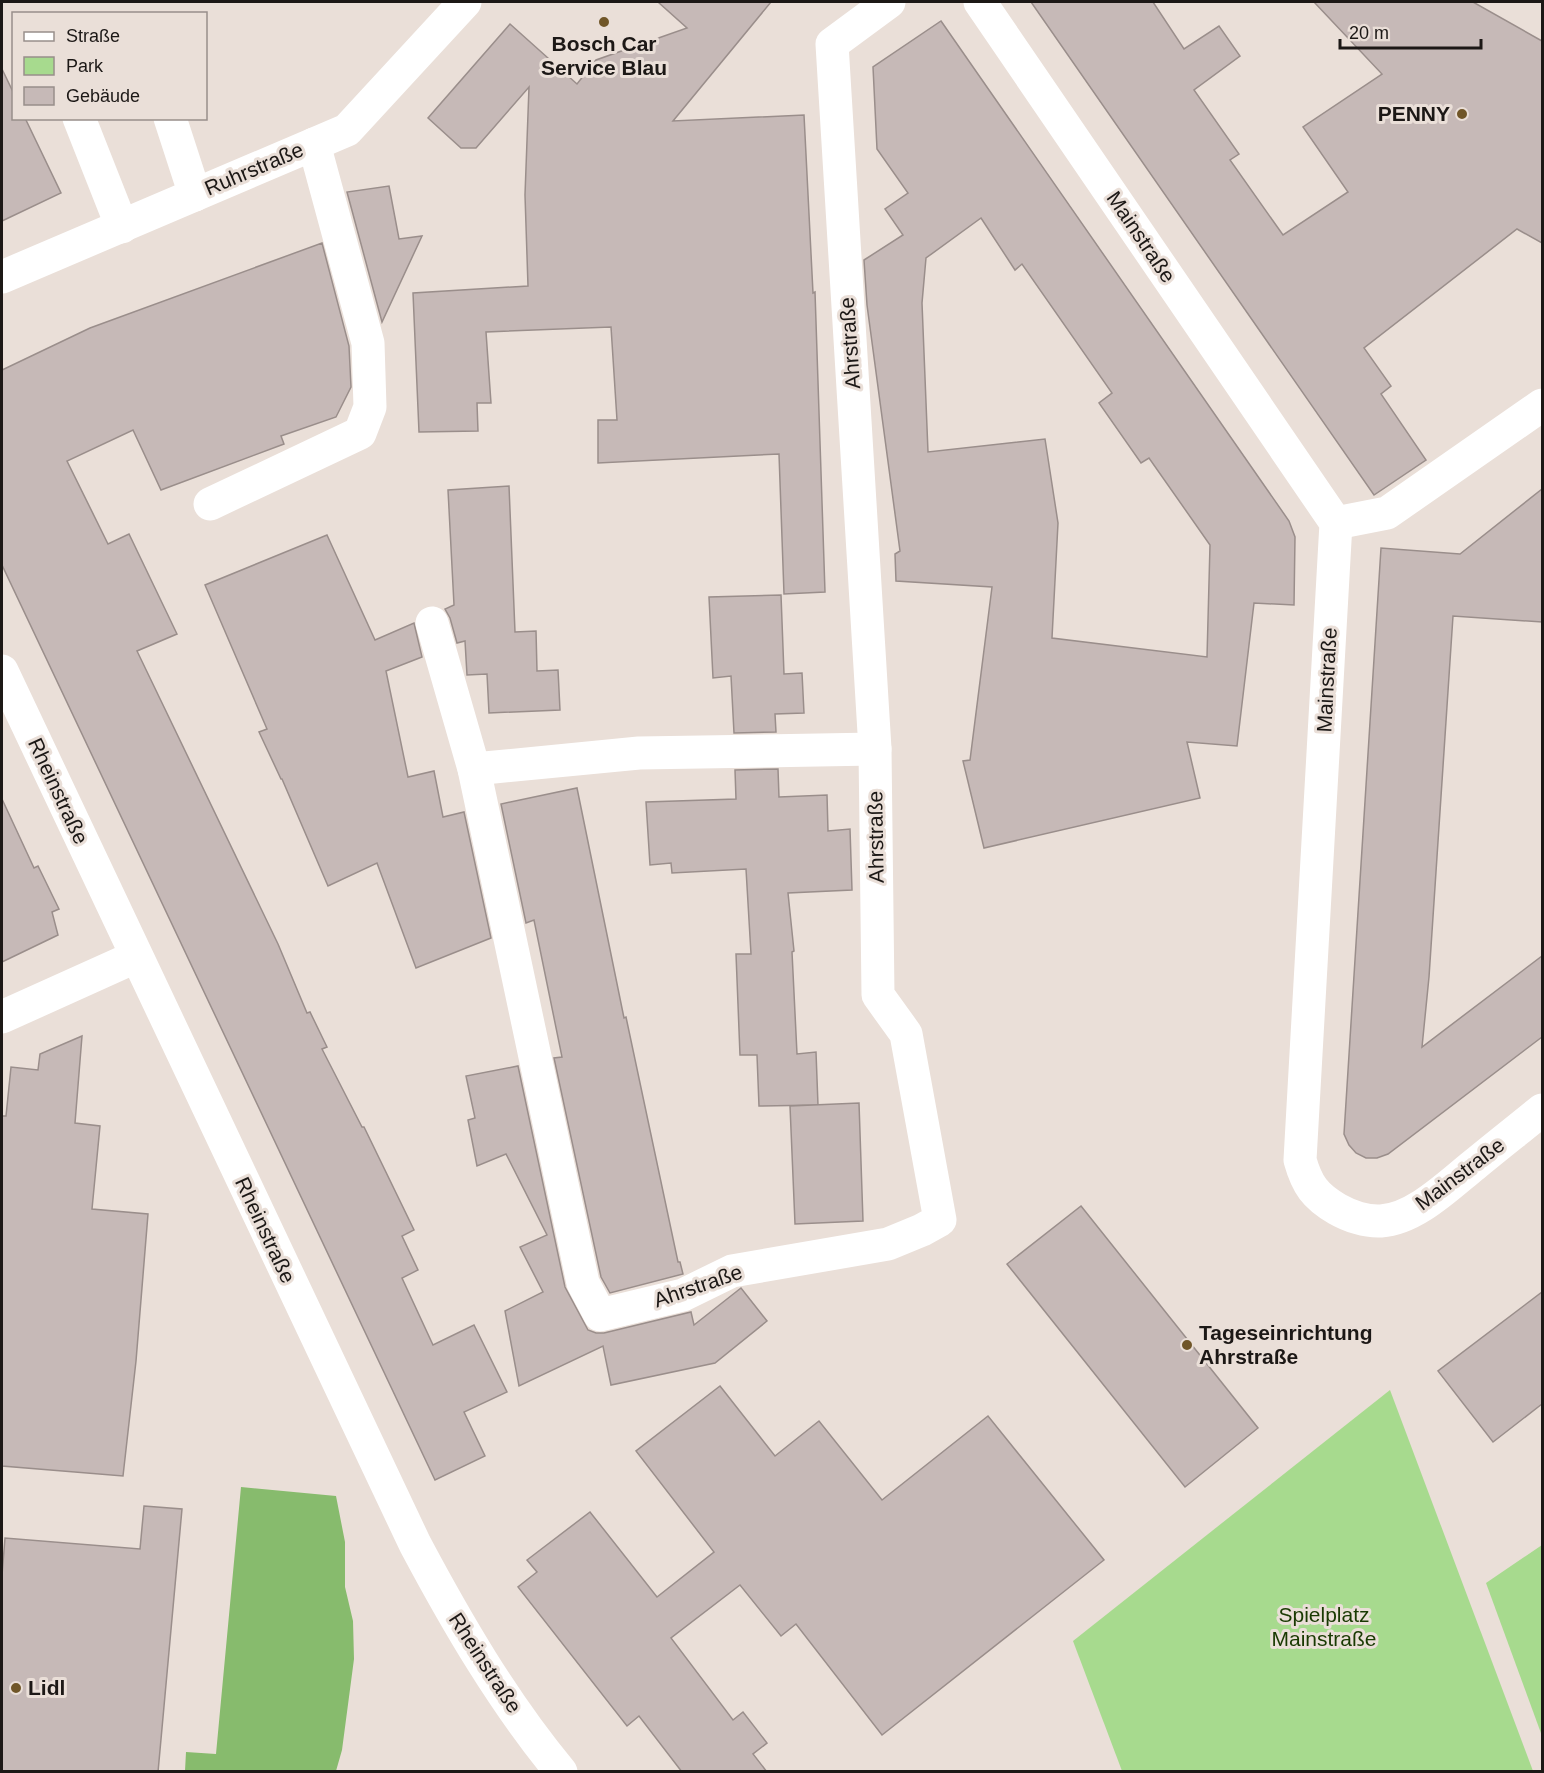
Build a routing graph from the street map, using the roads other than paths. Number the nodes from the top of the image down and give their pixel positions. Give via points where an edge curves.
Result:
1 (465, 2) edge
2 (889, 2) edge
3 (980, 2) edge
4 (80, 120) edge
5 (171, 120) edge
6 (314, 144) junction
7 (195, 195) junction
8 (122, 227) junction
9 (2, 277) edge
10 (1542, 405) edge
11 (210, 504) dead end
12 (1336, 523) junction
13 (432, 623) dead end
14 (2, 670) edge
15 (875, 749) junction
16 (474, 769) junction
17 (135, 957) junction
18 (2, 1017) edge
19 (1542, 1110) edge
20 (561, 1772) edge

1 - 6 street, Ruhrstraße via 347,130
2 - 15 street, Ahrstraße via 832,44
3 - 12 street, Mainstraße
4 - 8 street
5 - 7 street
6 - 7 street, Ruhrstraße
6 - 11 street via 368,343 370,407 360,433
7 - 8 street, Ruhrstraße
8 - 9 street, Ruhrstraße
10 - 12 street via 1387,513
12 - 19 street, Mainstraße via 1300,1160 1306,1180 1322,1200 1342,1212 1382,1221 1401,1216 1425,1204
13 - 16 street, Ahrstraße
14 - 17 street, Rheinstraße
15 - 16 street via 639,753
15 - 16 street, Ahrstraße via 878,995 906,1034 940,1220 888,1244 732,1271 683,1295 600,1315 583,1284
17 - 18 street
17 - 20 street, Rheinstraße via 415,1544 496,1684

